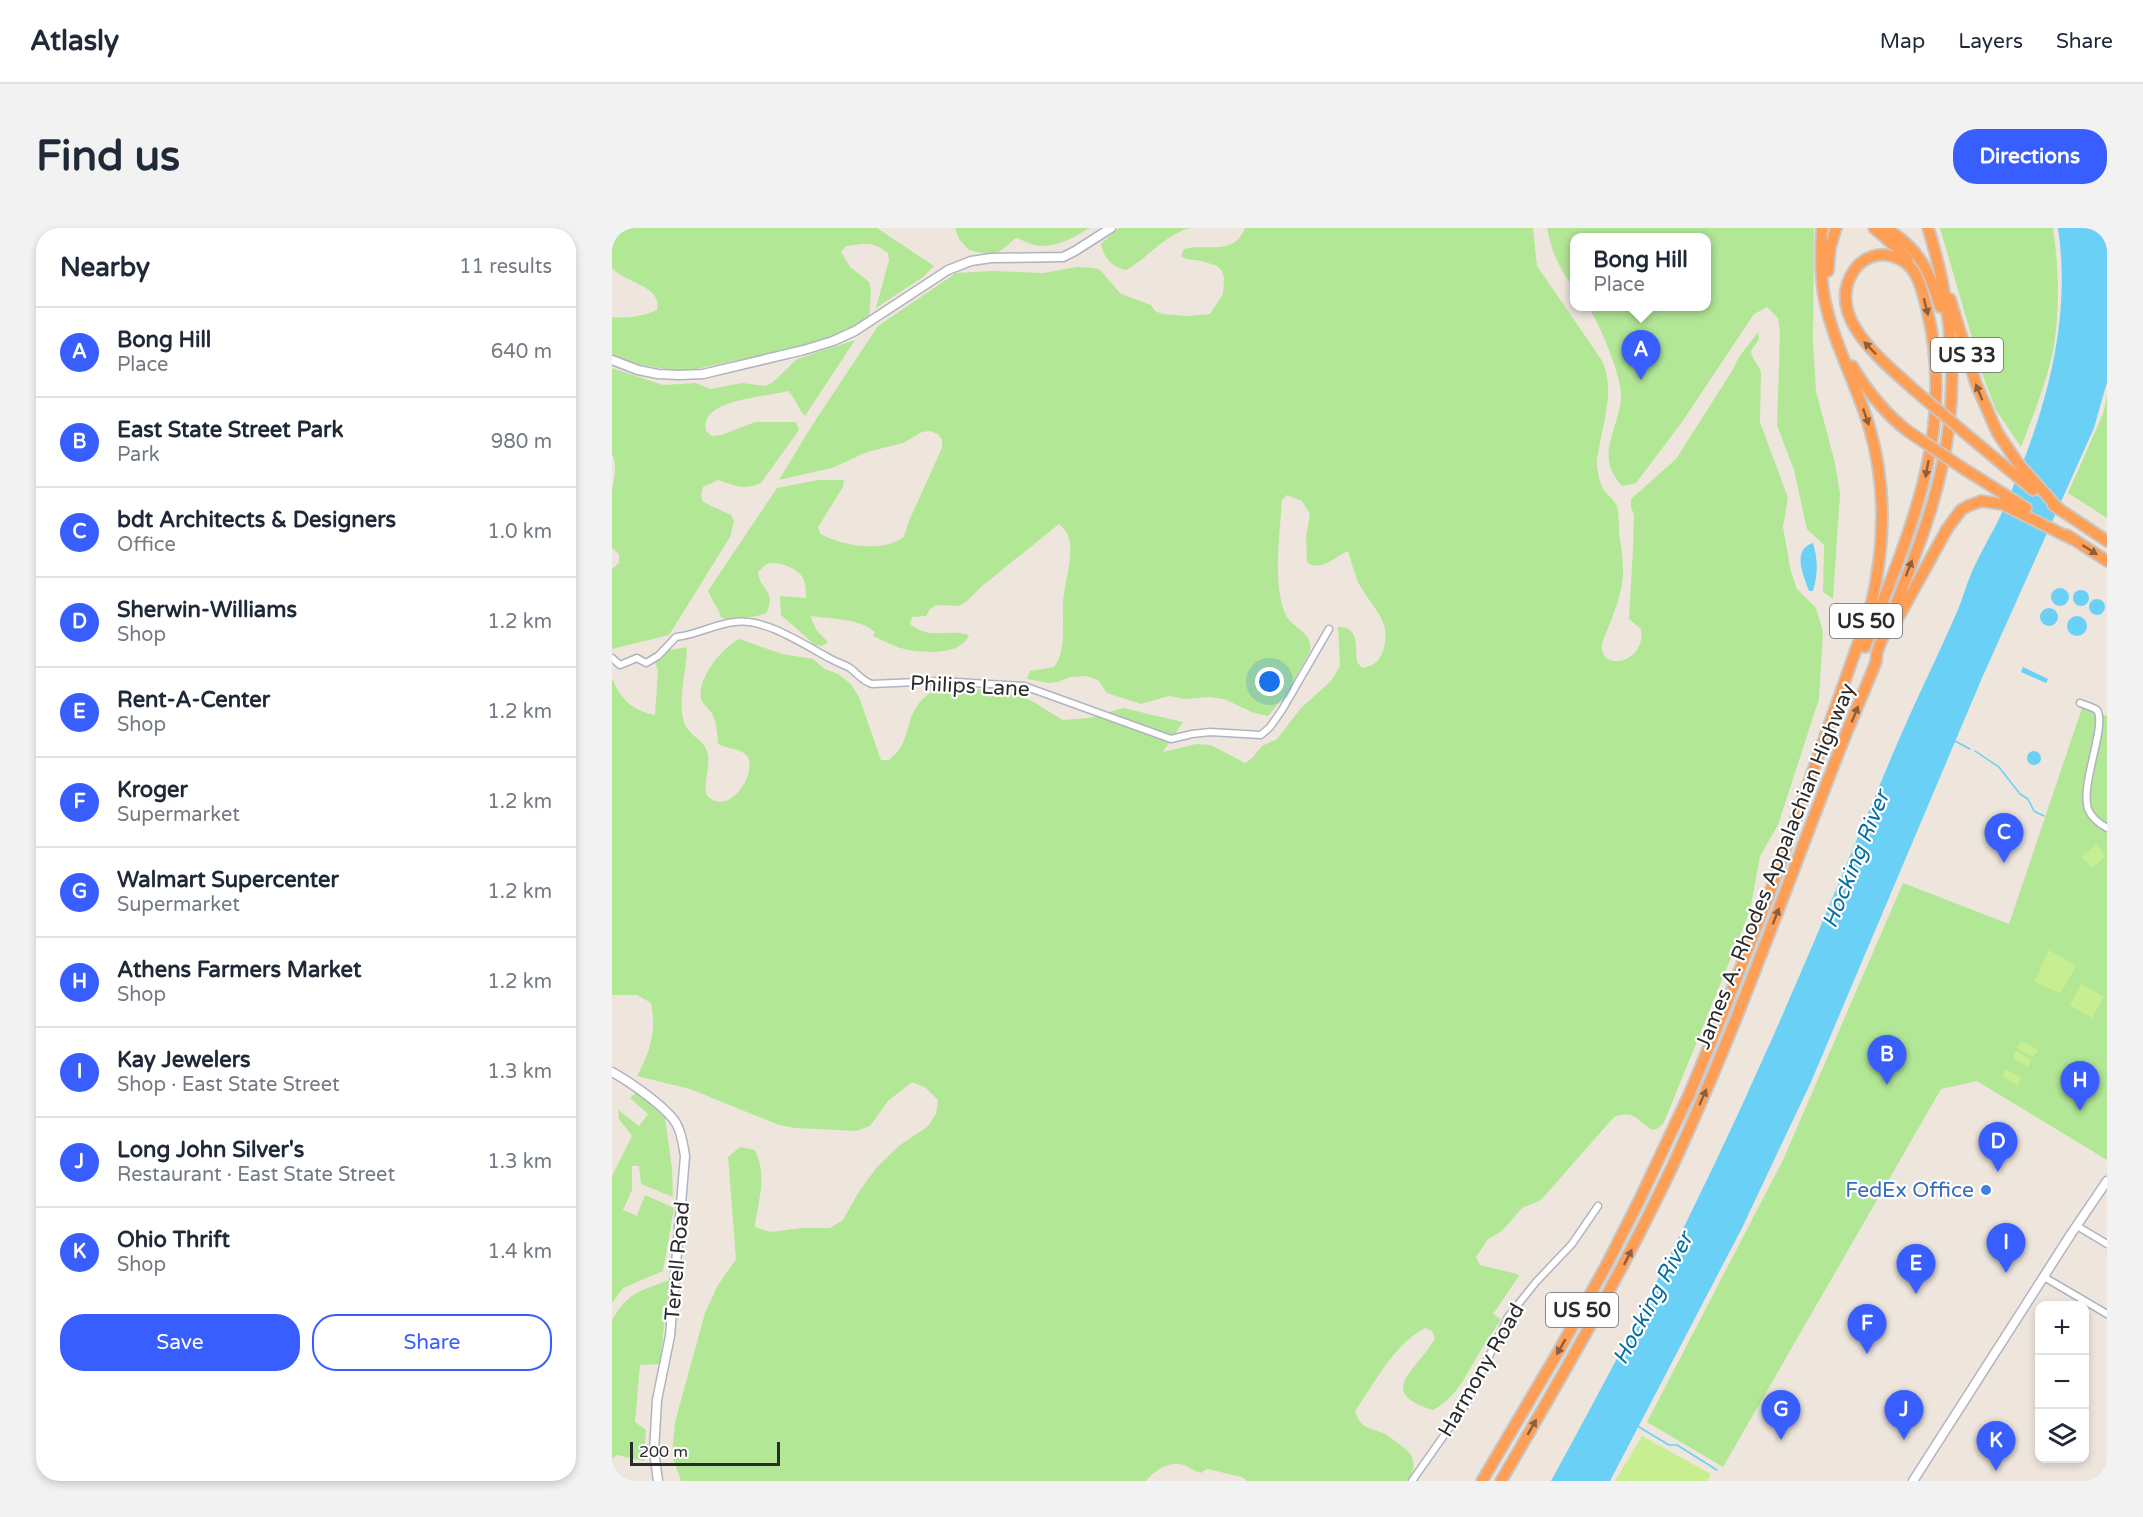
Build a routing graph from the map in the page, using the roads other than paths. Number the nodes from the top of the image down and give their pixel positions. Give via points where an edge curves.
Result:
1 (1111, 228) edge
2 (1822, 228) edge
3 (1836, 228) edge
4 (1874, 228) edge
5 (1885, 228) edge
6 (1928, 228) edge
7 (1939, 262) junction
8 (1910, 265) junction
9 (1829, 313) junction
10 (1838, 343) junction
11 (1951, 345) junction
12 (612, 360) edge
13 (2058, 508) junction
14 (2072, 538) junction
15 (2107, 541) edge
16 (2107, 561) edge
17 (1329, 629) dead end
18 (612, 658) edge
19 (1876, 662) junction
20 (2080, 704) dead end
21 (2107, 828) edge
22 (1770, 892) junction
23 (612, 1072) edge
24 (2107, 1181) edge
25 (1598, 1206) dead end
26 (2077, 1226) junction
27 (2107, 1244) edge
28 (2044, 1276) junction
29 (2107, 1314) edge
30 (658, 1481) edge
31 (1412, 1481) edge
32 (1482, 1481) edge
33 (1501, 1481) edge
34 (1913, 1481) edge

1 - 12 street via 1063,256 991,258 948,270 855,331 804,350 703,374 658,374
2 - 9 highway, James A. Rhodes Appalachian Highway via 1821,268
3 - 9 highway via 1828,264
4 - 8 highway
5 - 11 highway via 1908,243 1927,270
6 - 7 highway, James A. Rhodes Appalachian Highway / US 33
7 - 11 highway, James A. Rhodes Appalachian Highway / US 50
13 -> 7 highway, US 33 via 2004,444 1986,410
13 -> 8 highway, bridge via 1966,434 1864,343 1851,317 1847,297 1852,274 1859,264 1879,255
8 -> 22 highway via 1921,287 1932,330 1936,369 1934,424 1924,486
9 - 10 highway, James A. Rhodes Appalachian Highway
10 - 14 highway, bridge via 1866,389 1889,416
10 -> 22 highway, James A. Rhodes Appalachian Highway / US 50 via 1875,448 1881,489 1881,548 1870,610
19 -> 11 highway, James A. Rhodes Appalachian Highway / US 50 via 1941,471 1951,398
13 - 15 highway, US 33
14 -> 16 highway
14 - 19 highway via 2009,507 1981,501 1968,506 1952,520
17 - 18 street, Philips Lane via 1282,710 1261,735 1210,732 1171,739 1024,686 939,681 872,684 786,634 736,621 676,637 646,663 637,658 620,664
33 -> 19 highway, James A. Rhodes Appalachian Highway / US 50 via 1609,1292 1672,1166 1750,986
20 - 21 street via 2096,710 2103,721 2087,797 2089,811
22 -> 32 highway, James A. Rhodes Appalachian Highway / US 50 via 1723,1013 1650,1178 1578,1317
23 - 30 street, Terrell Road via 645,1094 676,1123 685,1156 670,1335 657,1400 654,1451
24 - 26 street
25 - 31 street, Harmony Road via 1577,1237 1508,1317 1466,1404
26 - 27 street
26 - 28 street
28 - 29 street
28 - 34 street

